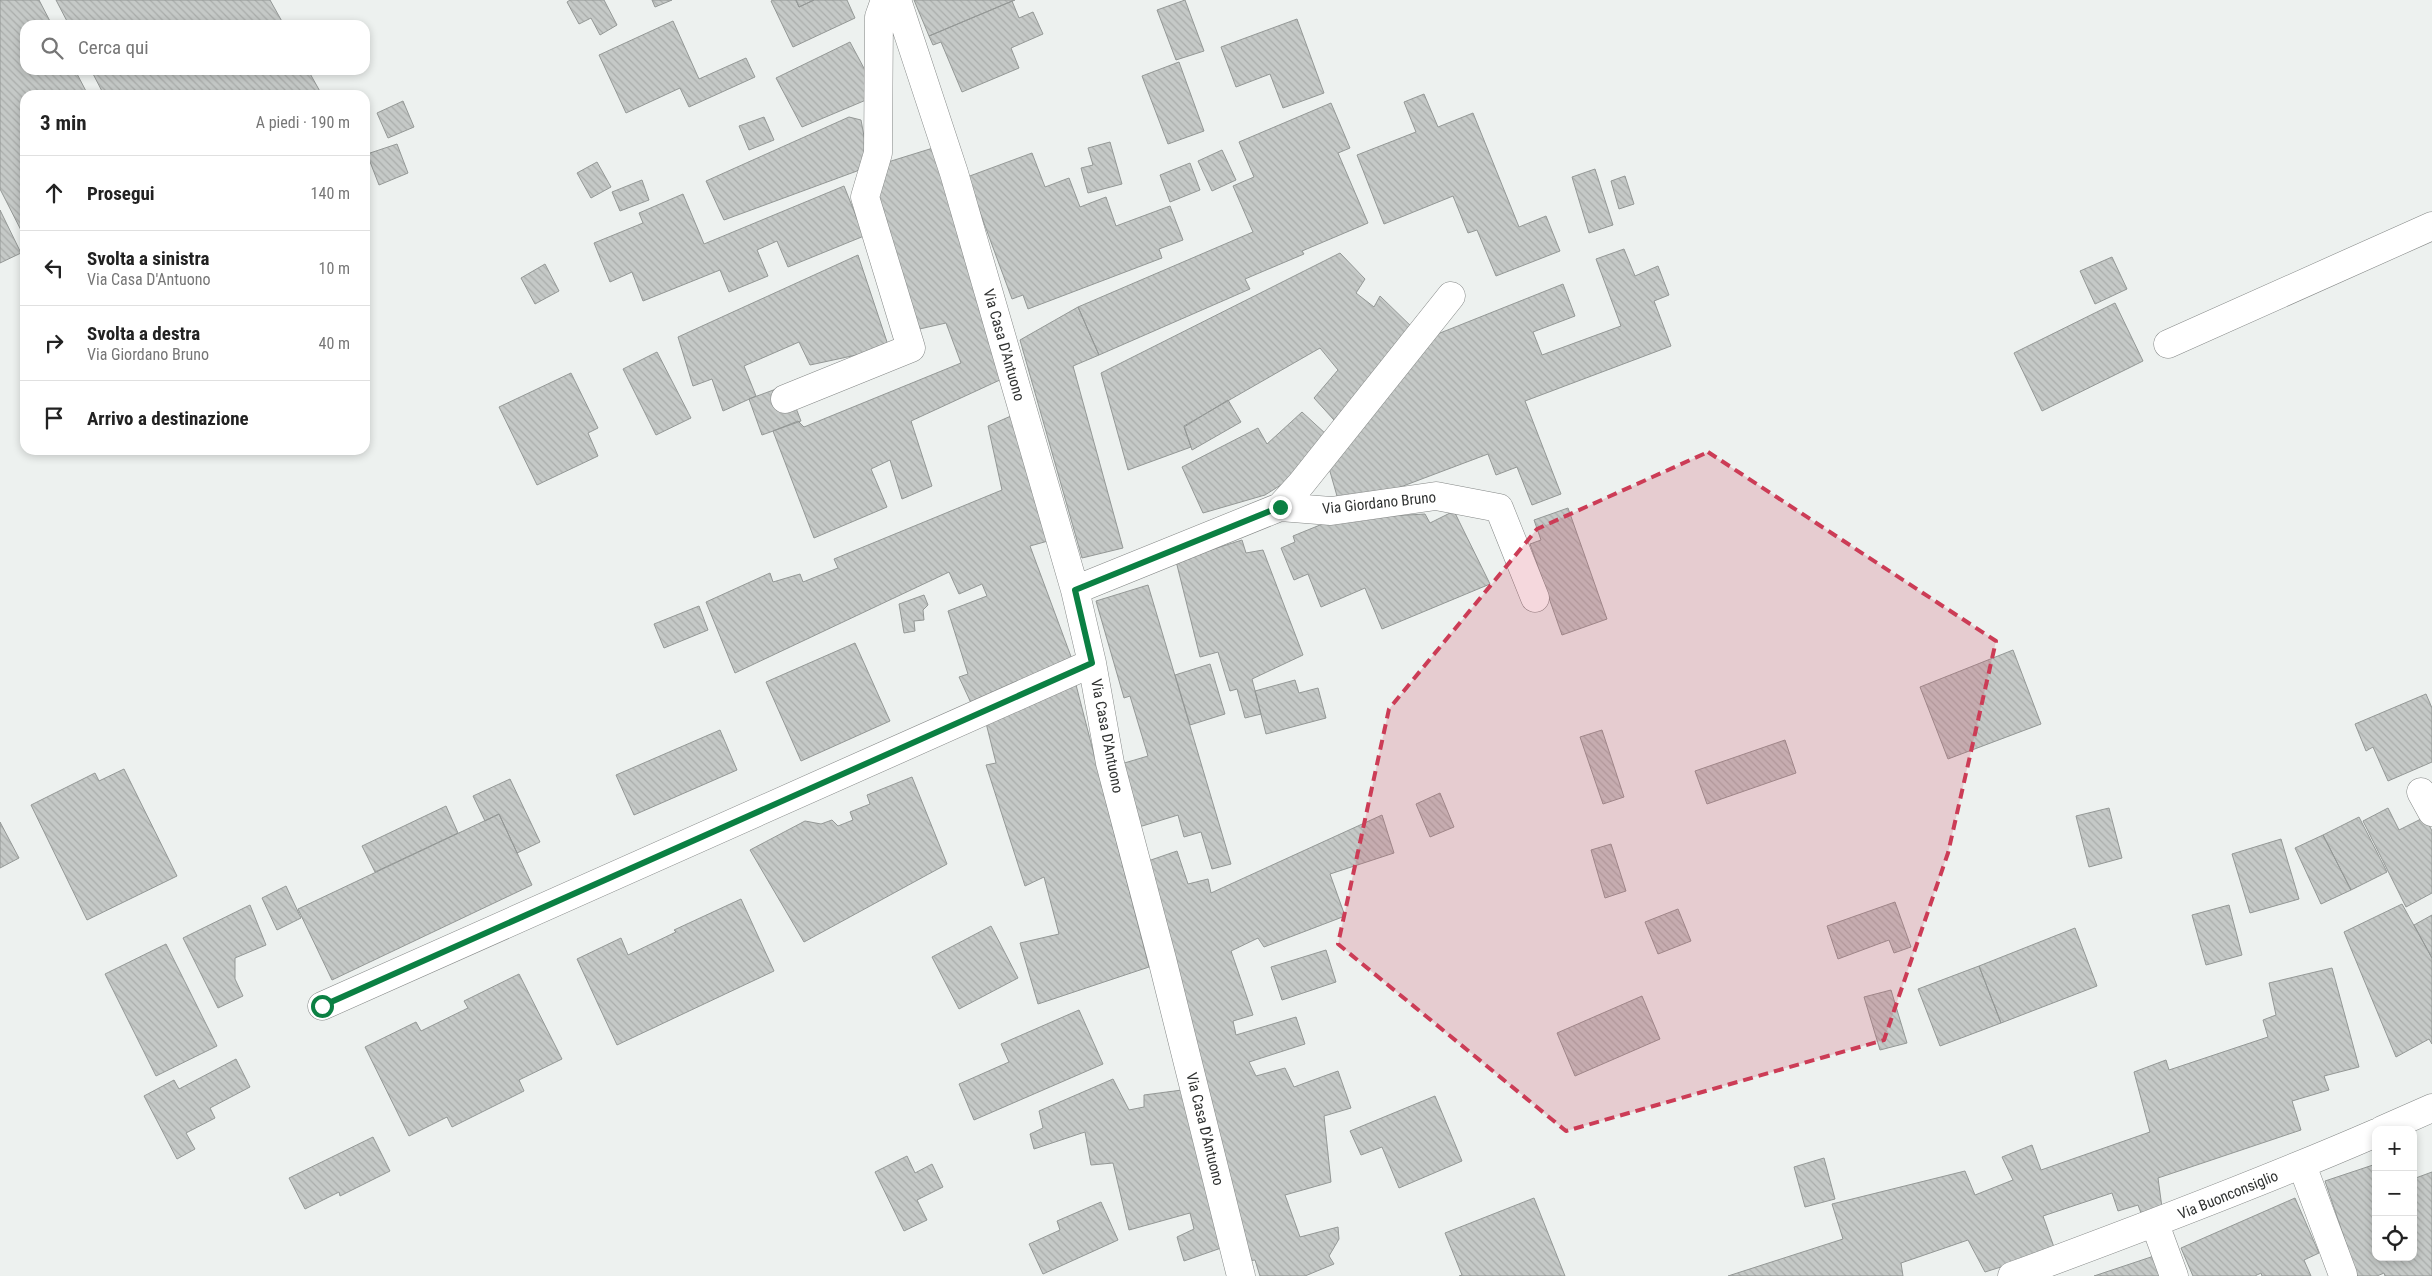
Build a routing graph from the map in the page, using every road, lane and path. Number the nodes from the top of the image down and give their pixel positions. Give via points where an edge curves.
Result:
1 (885, 0) edge
2 (897, 0) edge
3 (2432, 226) edge
4 (1451, 296) dead end
5 (2168, 344) dead end
6 (785, 399) dead end
7 (1280, 507) junction
8 (1075, 590) junction
9 (1535, 598) dead end
10 (1092, 663) junction
11 (322, 1006) dead end
12 (2432, 1108) edge
13 (2391, 1126) edge
14 (2372, 1135) edge
15 (2302, 1165) junction
16 (2155, 1224) junction
17 (2343, 1275) edge
18 (1241, 1276) edge
19 (2012, 1276) edge
20 (2174, 1276) edge

1 - 6 street via 879,17 878,153 865,197 911,348
2 - 8 street, Via Casa D'Antuono via 954,173
3 - 5 street
4 - 7 street, Via Giordano Bruno
7 - 8 street, Via Giordano Bruno
7 - 9 street, Via Giordano Bruno via 1331,511 1436,496 1499,508
8 - 10 street, Via Casa D'Antuono
10 - 11 street
10 - 18 street, Via Casa D'Antuono via 1110,763
12 - 13 street
14 - 15 street, Via Buonconsiglio
15 - 16 street, Via Buonconsiglio
15 - 17 street
16 - 19 street, Via Buonconsiglio
16 - 20 street

